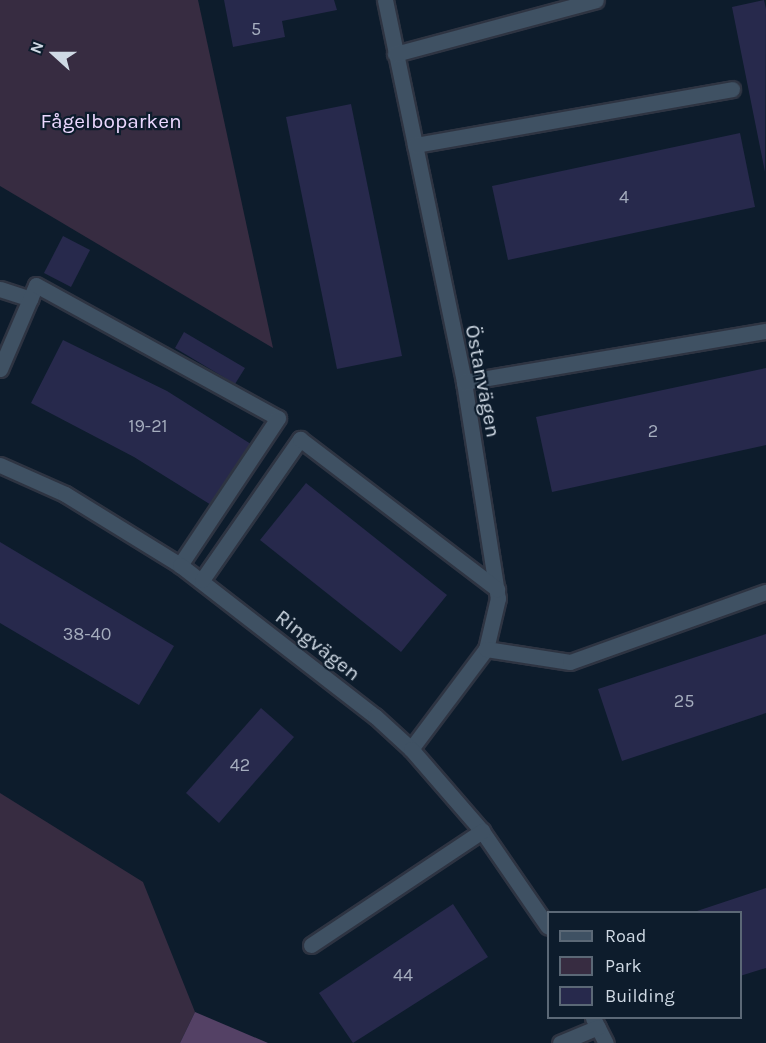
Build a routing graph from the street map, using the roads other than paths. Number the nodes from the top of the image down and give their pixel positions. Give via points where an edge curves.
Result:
1 (385, 0) edge
2 (596, 0) edge
3 (395, 54) junction
4 (732, 89) dead end
5 (414, 145) junction
6 (0, 290) edge
7 (30, 299) junction
8 (766, 331) edge
9 (0, 369) edge
10 (464, 382) junction
11 (0, 465) edge
12 (180, 565) junction
13 (202, 580) junction
14 (497, 589) junction
15 (766, 592) edge
16 (486, 649) junction
17 (411, 749) junction
18 (482, 831) junction
19 (547, 924) edge
20 (311, 945) dead end
21 (595, 1022) edge
22 (560, 1043) edge
23 (606, 1043) edge

1 - 3 street, Östanvägen
2 - 3 street
3 - 5 street, Östanvägen
4 - 5 street
5 - 10 street, Östanvägen
6 - 7 street
7 - 9 street
7 - 12 street via 36,285 278,418
8 - 10 street
10 - 14 street, Östanvägen
11 - 12 street, Ringvägen via 65,494
12 - 13 street, Ringvägen
13 - 14 street via 300,439
13 - 17 street, Ringvägen
14 - 16 street, Östanvägen
15 - 16 street via 570,662
16 - 17 street, Östanvägen
17 - 18 street, Ringvägen
18 - 19 street, Ringvägen
18 - 20 street
21 - 22 street
21 - 23 street

